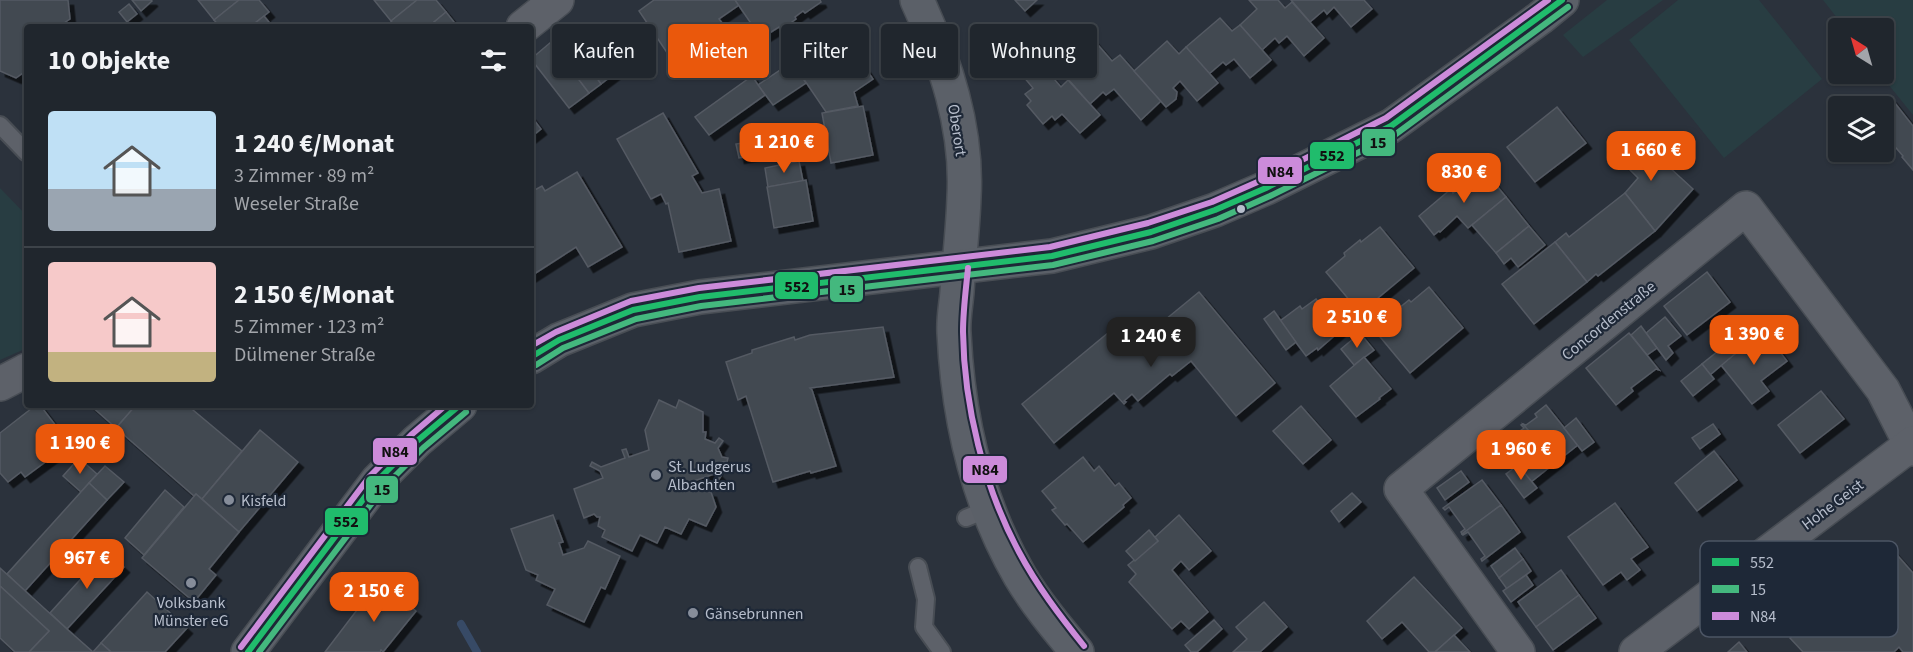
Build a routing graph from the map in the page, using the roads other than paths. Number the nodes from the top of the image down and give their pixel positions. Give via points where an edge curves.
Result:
1 (557, 0) edge
2 (917, 0) edge
3 (1562, 0) edge
4 (527, 24) edge
5 (0, 125) edge
6 (24, 150) edge
7 (959, 267) junction
8 (534, 355) edge
9 (24, 372) edge
10 (0, 384) edge
11 (456, 408) edge
12 (1912, 446) edge
13 (1785, 541) edge
14 (918, 567) dead end
15 (1700, 604) edge
16 (248, 652) edge
17 (942, 652) edge
18 (1077, 652) edge
19 (1518, 652) edge
20 (1636, 652) edge

1 - 4 street
2 - 7 main road, Oberort via 937,44 957,112 965,183
3 - 7 main road via 1391,126 1256,193 1151,232 1052,256
5 - 6 lane
7 - 8 main road via 700,297 633,310 559,340
7 - 18 main road, Oberort via 954,331 977,513
9 - 10 street
11 - 16 main road via 377,481
12 - 13 street, Hohe Geist
12 - 19 street, Concordenstraße via 1883,390 1746,208 1401,489
14 - 17 lane via 926,599 924,627
15 - 20 street, Hohe Geist

